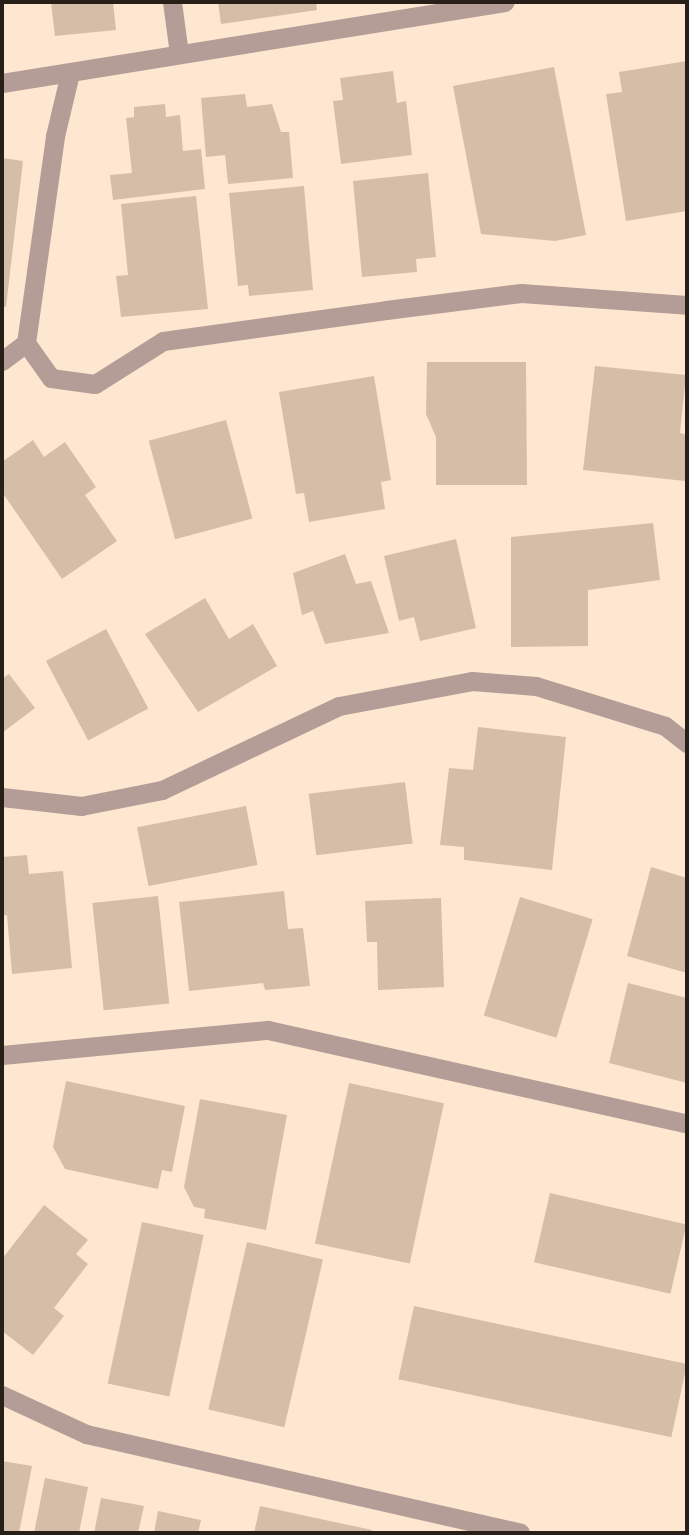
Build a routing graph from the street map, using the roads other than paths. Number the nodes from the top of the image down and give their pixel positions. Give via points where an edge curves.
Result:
1 (172, 2) edge
2 (505, 2) edge
3 (179, 54) junction
4 (70, 73) junction
5 (2, 83) edge
6 (687, 305) edge
7 (26, 343) junction
8 (2, 360) edge
9 (687, 743) edge
10 (2, 797) edge
11 (2, 1055) edge
12 (687, 1124) edge
13 (2, 1395) edge
14 (520, 1533) edge

1 - 3 street
2 - 3 street
3 - 4 street
4 - 5 street
4 - 7 street via 55,136
6 - 7 street via 521,293 386,310 163,341 95,384 51,378
7 - 8 street
9 - 10 street via 665,726 536,686 472,681 339,706 162,790 81,806 34,805
11 - 12 street via 268,1030
13 - 14 street via 86,1434

